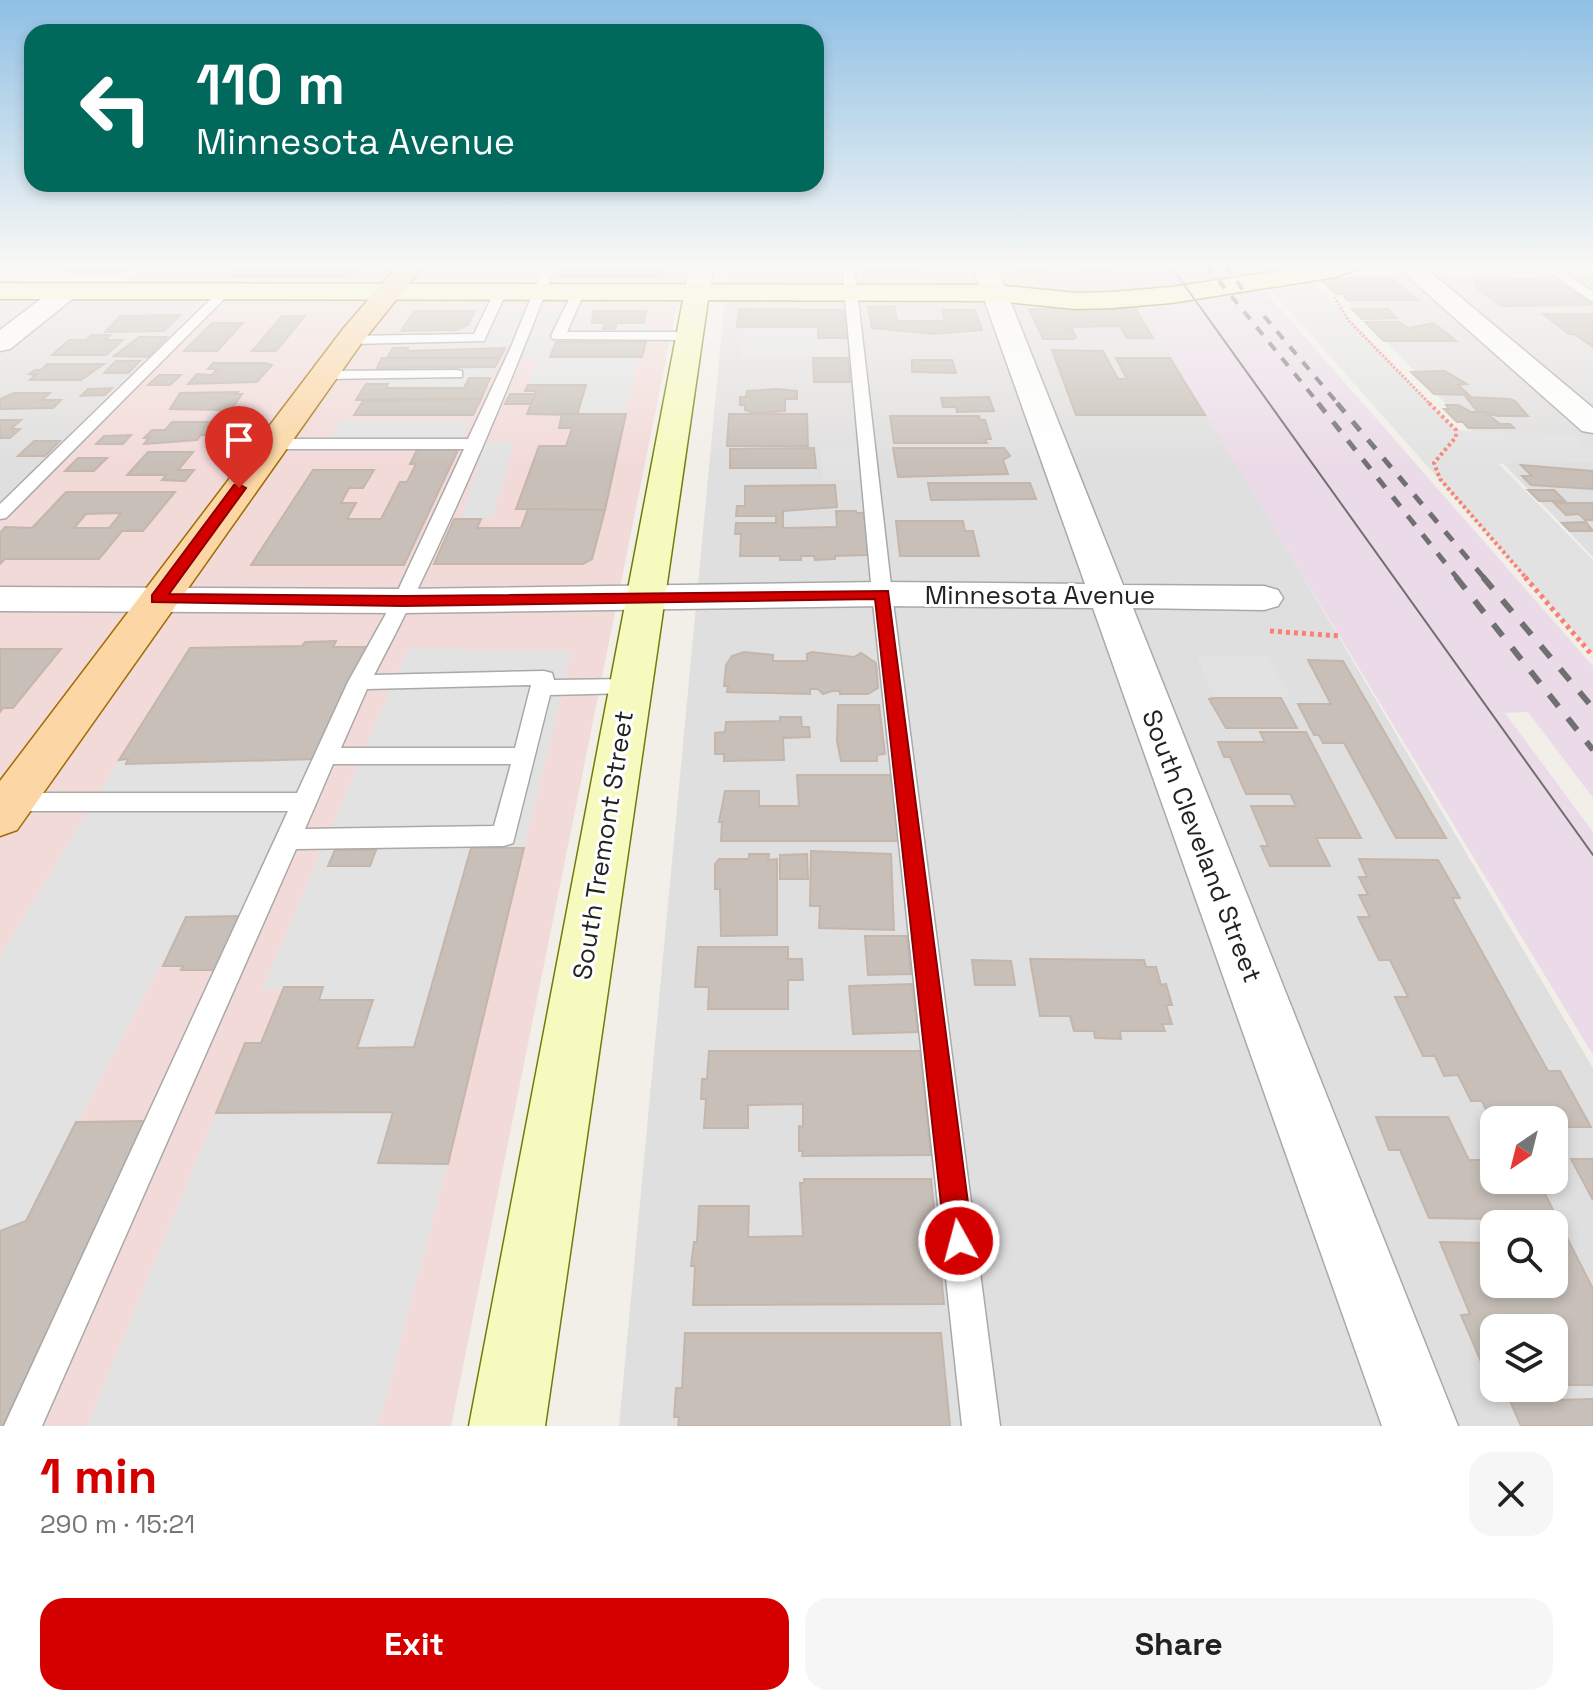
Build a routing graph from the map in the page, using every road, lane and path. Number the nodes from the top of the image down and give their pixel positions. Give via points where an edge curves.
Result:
1 (185, 332) edge
2 (355, 332) edge
3 (482, 332) edge
4 (540, 332) edge
5 (544, 332) edge
6 (558, 332) edge
7 (690, 332) edge
8 (854, 332) edge
9 (1014, 332) edge
10 (1360, 332) edge
11 (1485, 332) edge
12 (540, 336) junction
13 (351, 337) junction
14 (457, 374) dead end
15 (323, 375) junction
16 (1593, 424) edge
17 (272, 444) junction
18 (472, 444) junction
19 (0, 514) edge
20 (882, 594) junction
21 (1107, 595) junction
22 (644, 597) junction
23 (0, 599) edge
24 (157, 599) junction
25 (403, 601) junction
26 (1264, 615) joint
27 (1340, 636) dead end
28 (1593, 656) edge
29 (359, 682) junction
30 (629, 686) junction
31 (541, 688) junction
32 (326, 756) junction
33 (523, 756) junction
34 (305, 802) junction
35 (5, 810) edge
36 (289, 839) junction
37 (23, 1426) edge
38 (507, 1426) edge
39 (981, 1426) edge
40 (1420, 1426) edge

1 - 19 lane
2 - 13 main road
3 - 13 lane via 479,338
4 - 12 lane
5 - 12 lane
6 - 12 lane
7 - 22 main road, South Tremont Street
8 - 20 lane
9 - 21 street, South Cleveland Street
10 - 28 path via 1457,434 1434,463 1440,479
11 - 16 street
12 - 18 lane
13 - 15 main road
14 - 15 lane
15 - 17 main road
17 - 18 lane
17 - 24 main road
18 - 25 lane
20 - 21 street, Minnesota Avenue
20 - 22 street, Minnesota Avenue
20 - 39 lane
21 - 26 street, Minnesota Avenue
21 - 40 street, South Cleveland Street
22 - 25 street, Minnesota Avenue
22 - 30 main road, South Tremont Street
23 - 24 street, Minnesota Avenue
24 - 25 street, Minnesota Avenue
24 - 35 main road
25 - 29 lane
26 - 27 path
29 - 31 lane via 544,678
29 - 32 lane
30 - 31 lane
30 - 38 main road, South Tremont Street
31 - 33 lane
32 - 33 lane
32 - 34 lane
33 - 36 lane via 504,836
34 - 35 lane
34 - 36 lane
36 - 37 lane

